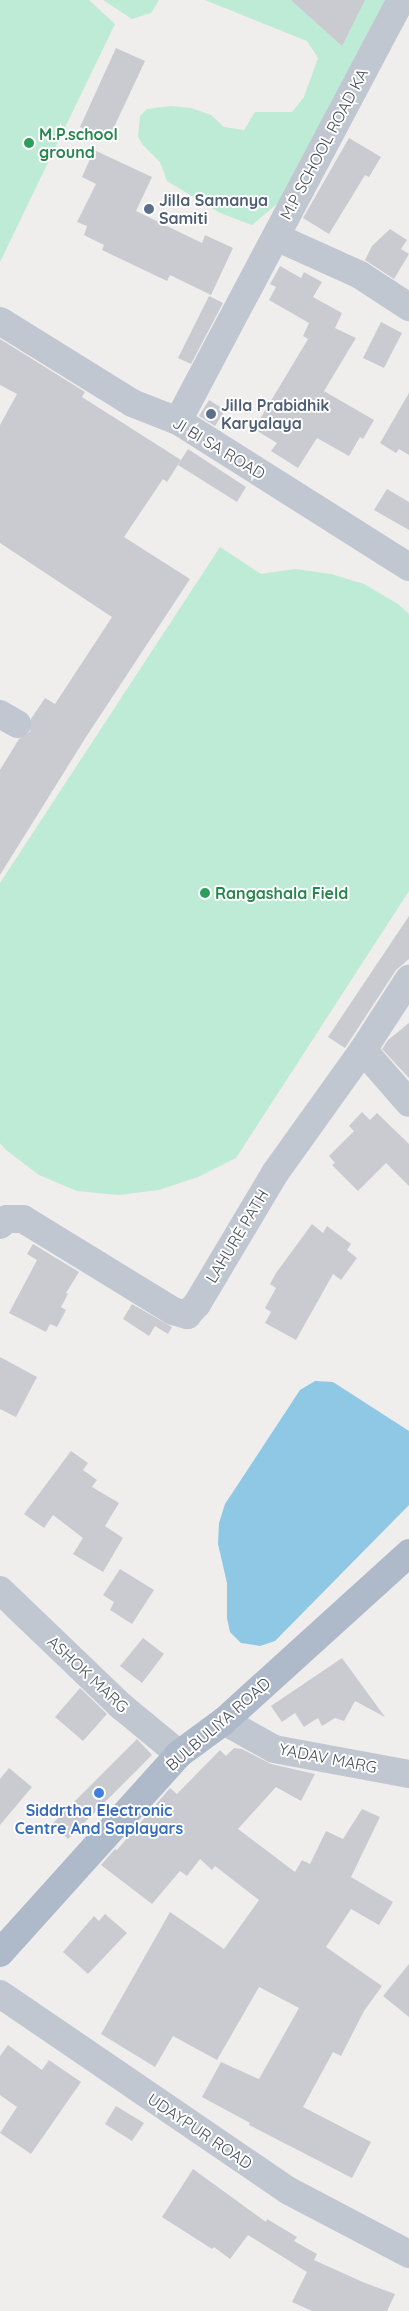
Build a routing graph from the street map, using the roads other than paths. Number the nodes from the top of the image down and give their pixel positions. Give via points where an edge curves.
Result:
1 (400, 0) edge
2 (276, 237) junction
3 (409, 307) edge
4 (0, 321) edge
5 (178, 421) junction
6 (409, 567) edge
7 (409, 979) edge
8 (363, 1050) junction
9 (409, 1103) edge
10 (0, 1225) edge
11 (409, 1553) edge
12 (0, 1590) edge
13 (224, 1721) junction
14 (179, 1754) junction
15 (409, 1774) edge
16 (0, 1953) edge
17 (0, 1994) edge
18 (409, 2254) edge

1 - 2 street, M.P SCHOOL ROAD KA
2 - 3 street via 360,275
2 - 5 street, M.P SCHOOL ROAD KA
4 - 5 street, JI BI SA ROAD via 132,403
5 - 6 street, JI BI SA ROAD
7 - 8 street, LAHURE PATH
8 - 9 street
8 - 10 street, LAHURE PATH via 275,1173 197,1304 187,1315 173,1311 23,1219 8,1219
11 - 13 main road, BULBULIYA ROAD
12 - 14 street, ASHOK MARG via 121,1706
13 - 14 main road, BULBULIYA ROAD
13 - 15 street, YADAV MARG via 274,1749
14 - 16 main road, BULBULIYA ROAD
17 - 18 street, UDAYPUR ROAD via 289,2191

